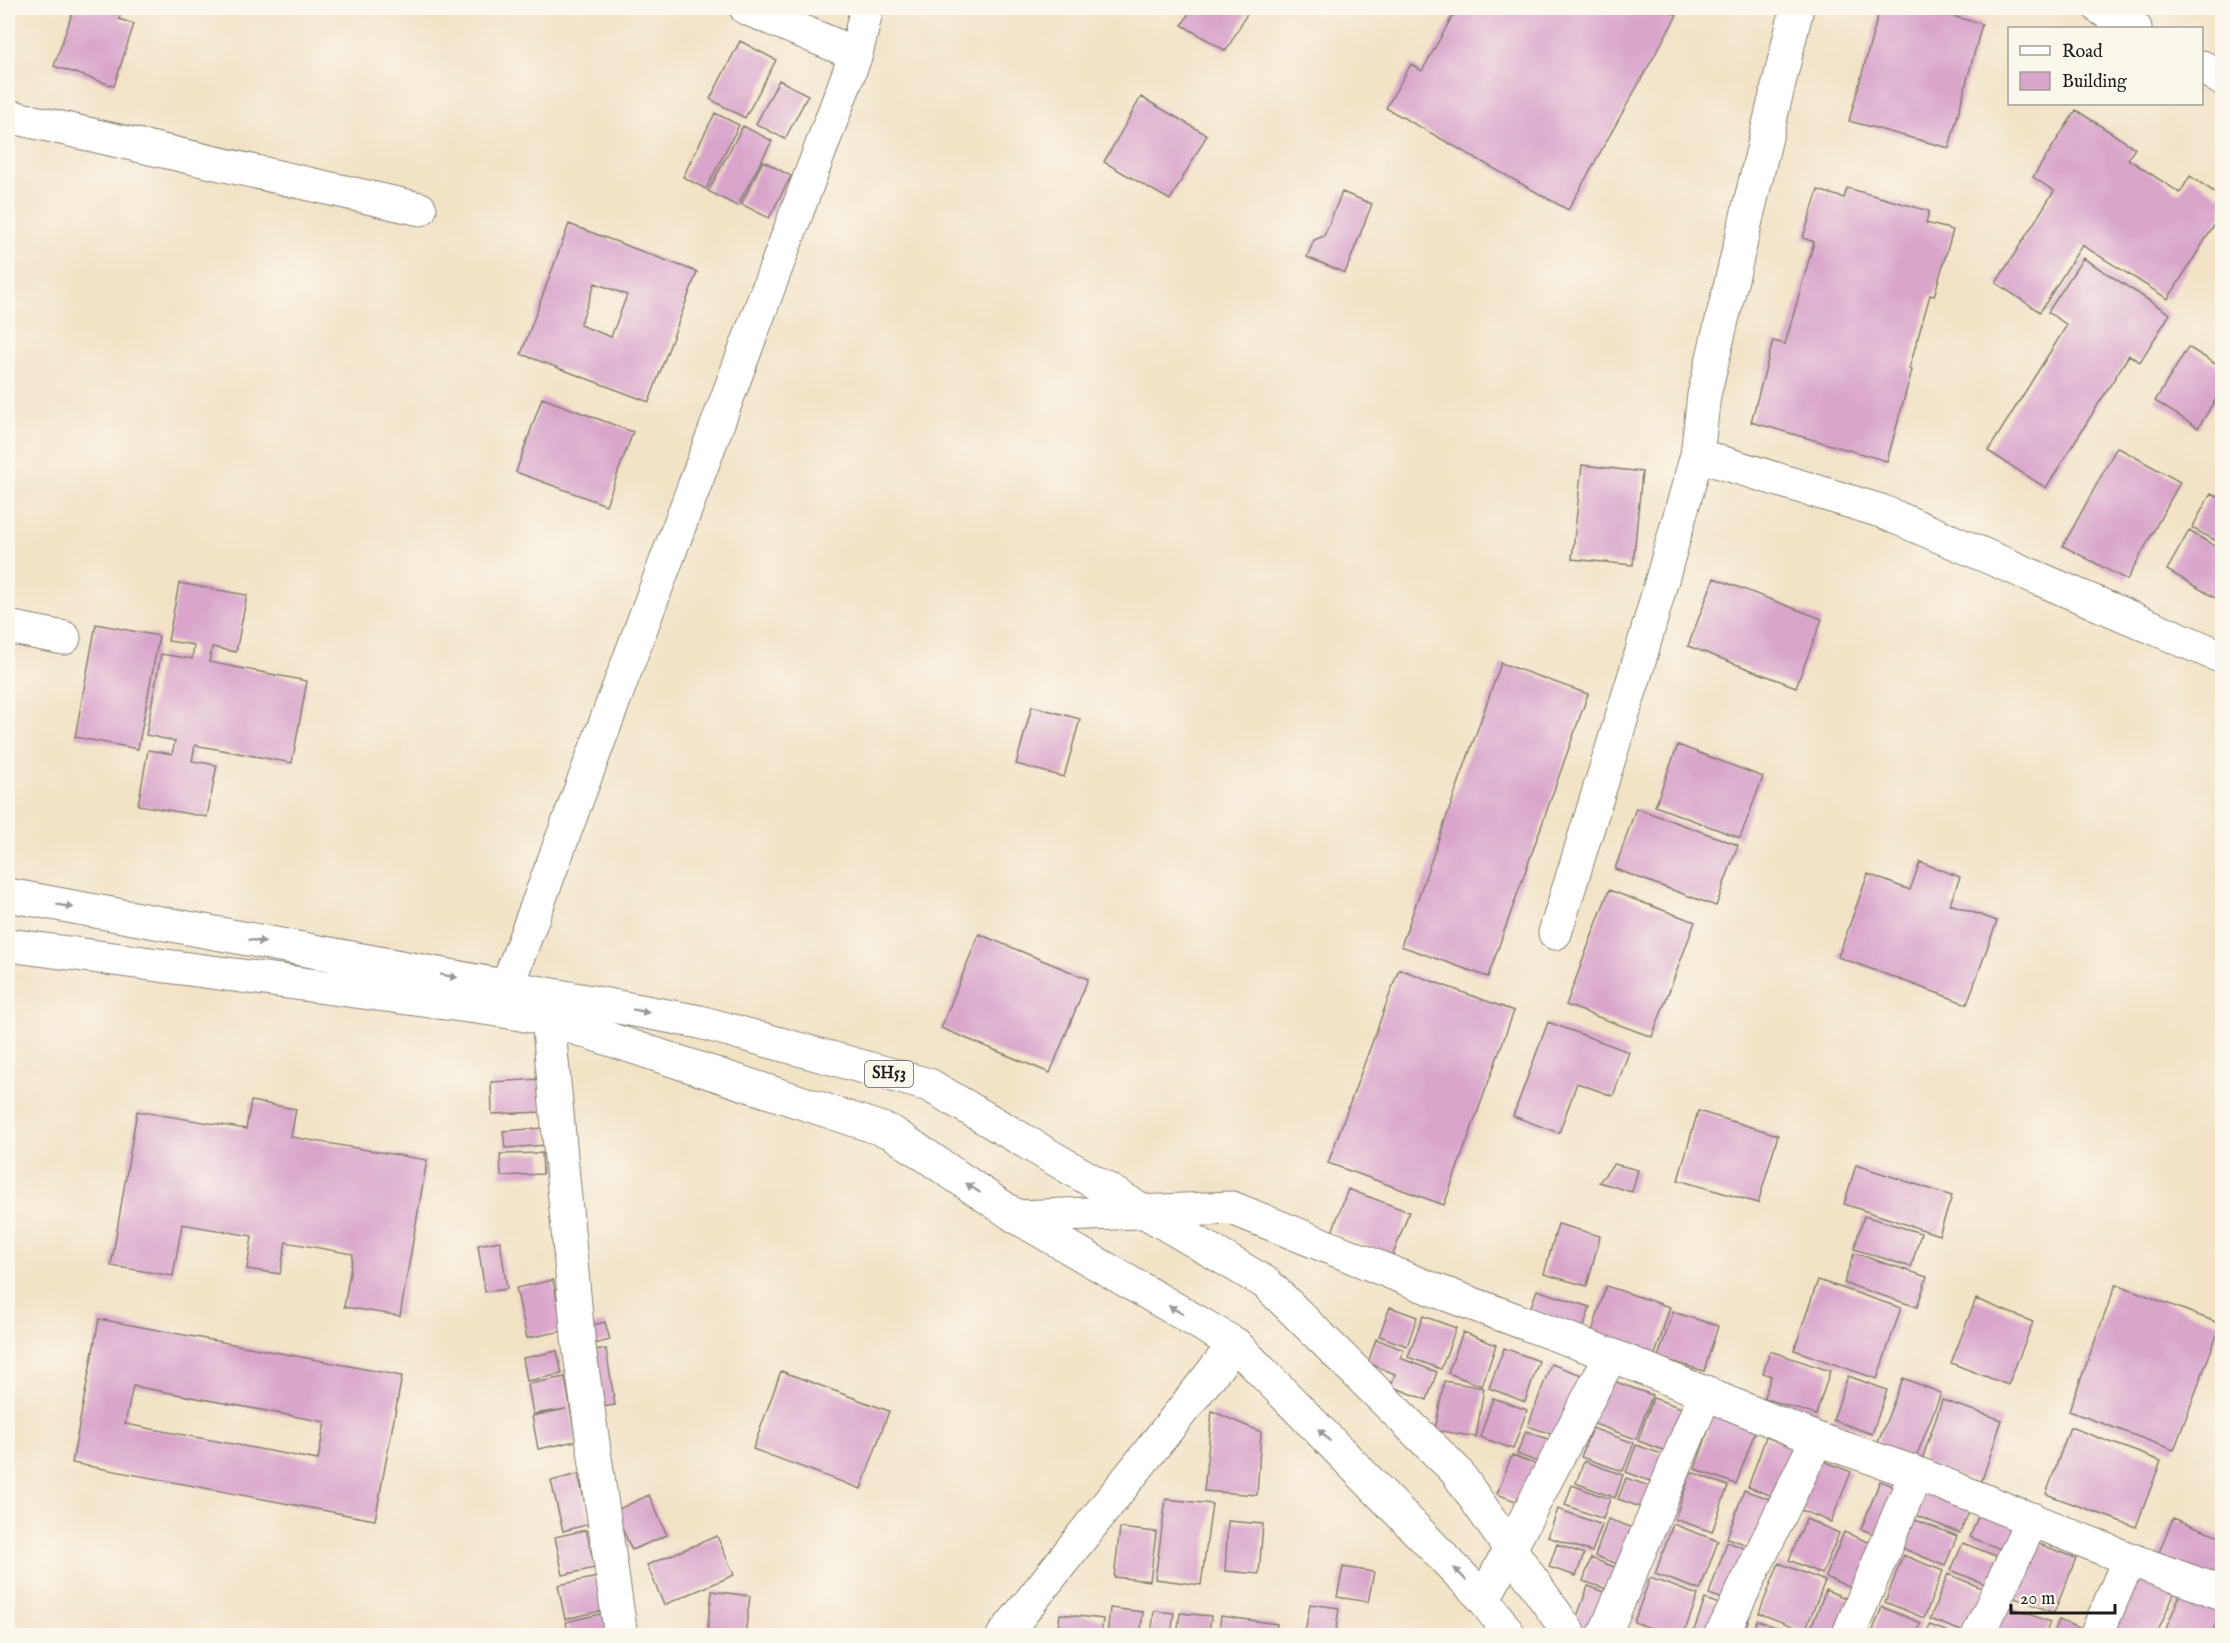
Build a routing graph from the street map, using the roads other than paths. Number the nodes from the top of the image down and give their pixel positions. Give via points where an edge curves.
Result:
1 (746, 8) edge
2 (867, 8) edge
3 (1797, 8) edge
4 (2100, 8) edge
5 (2133, 27) edge
6 (855, 54) junction
7 (2203, 68) edge
8 (2223, 79) edge
9 (8, 116) edge
10 (420, 208) dead end
11 (1697, 455) junction
12 (8, 627) edge
13 (64, 638) dead end
14 (2223, 657) edge
15 (8, 896) edge
16 (1555, 933) dead end
17 (8, 945) edge
18 (503, 998) junction
19 (548, 1019) junction
20 (1145, 1212) junction
21 (1017, 1217) junction
22 (1235, 1344) junction
23 (1611, 1355) junction
24 (1706, 1392) junction
25 (1817, 1438) junction
26 (1916, 1473) junction
27 (2032, 1519) junction
28 (1510, 1548) junction
29 (2129, 1559) junction
30 (2223, 1593) edge
31 (1484, 1599) junction
32 (621, 1635) edge
33 (1003, 1635) edge
34 (1510, 1635) edge
35 (1571, 1635) edge
36 (1604, 1635) edge
37 (1721, 1635) edge
38 (1848, 1635) edge
39 (1978, 1635) edge
40 (2096, 1635) edge

1 - 6 street
2 - 6 street
3 - 11 street via 1704,394
4 - 5 street
6 - 18 street
7 - 8 street
9 - 10 street
11 - 14 street via 1881,511
11 - 16 street via 1638,665
12 - 13 street
15 -> 18 street, SH53
17 - 18 street, SH53
18 - 19 street, SH53
18 -> 20 street, SH53 via 700,1022 929,1084
21 -> 19 street, SH53 via 891,1132
19 - 32 street via 579,1347
20 - 21 street
20 - 23 street via 1232,1208 1432,1289
20 - 28 street, SH53 via 1266,1283 1456,1471
22 -> 21 street, SH53
31 -> 22 street, SH53
22 - 33 street
23 - 24 street
23 - 28 street
24 - 25 street
24 - 36 street
25 - 26 street
25 - 37 street
26 - 27 street
26 - 38 street
27 - 29 street
27 - 39 street
28 - 31 street
28 - 35 street, SH53
29 - 30 street
29 - 40 street
31 - 34 street, SH53

